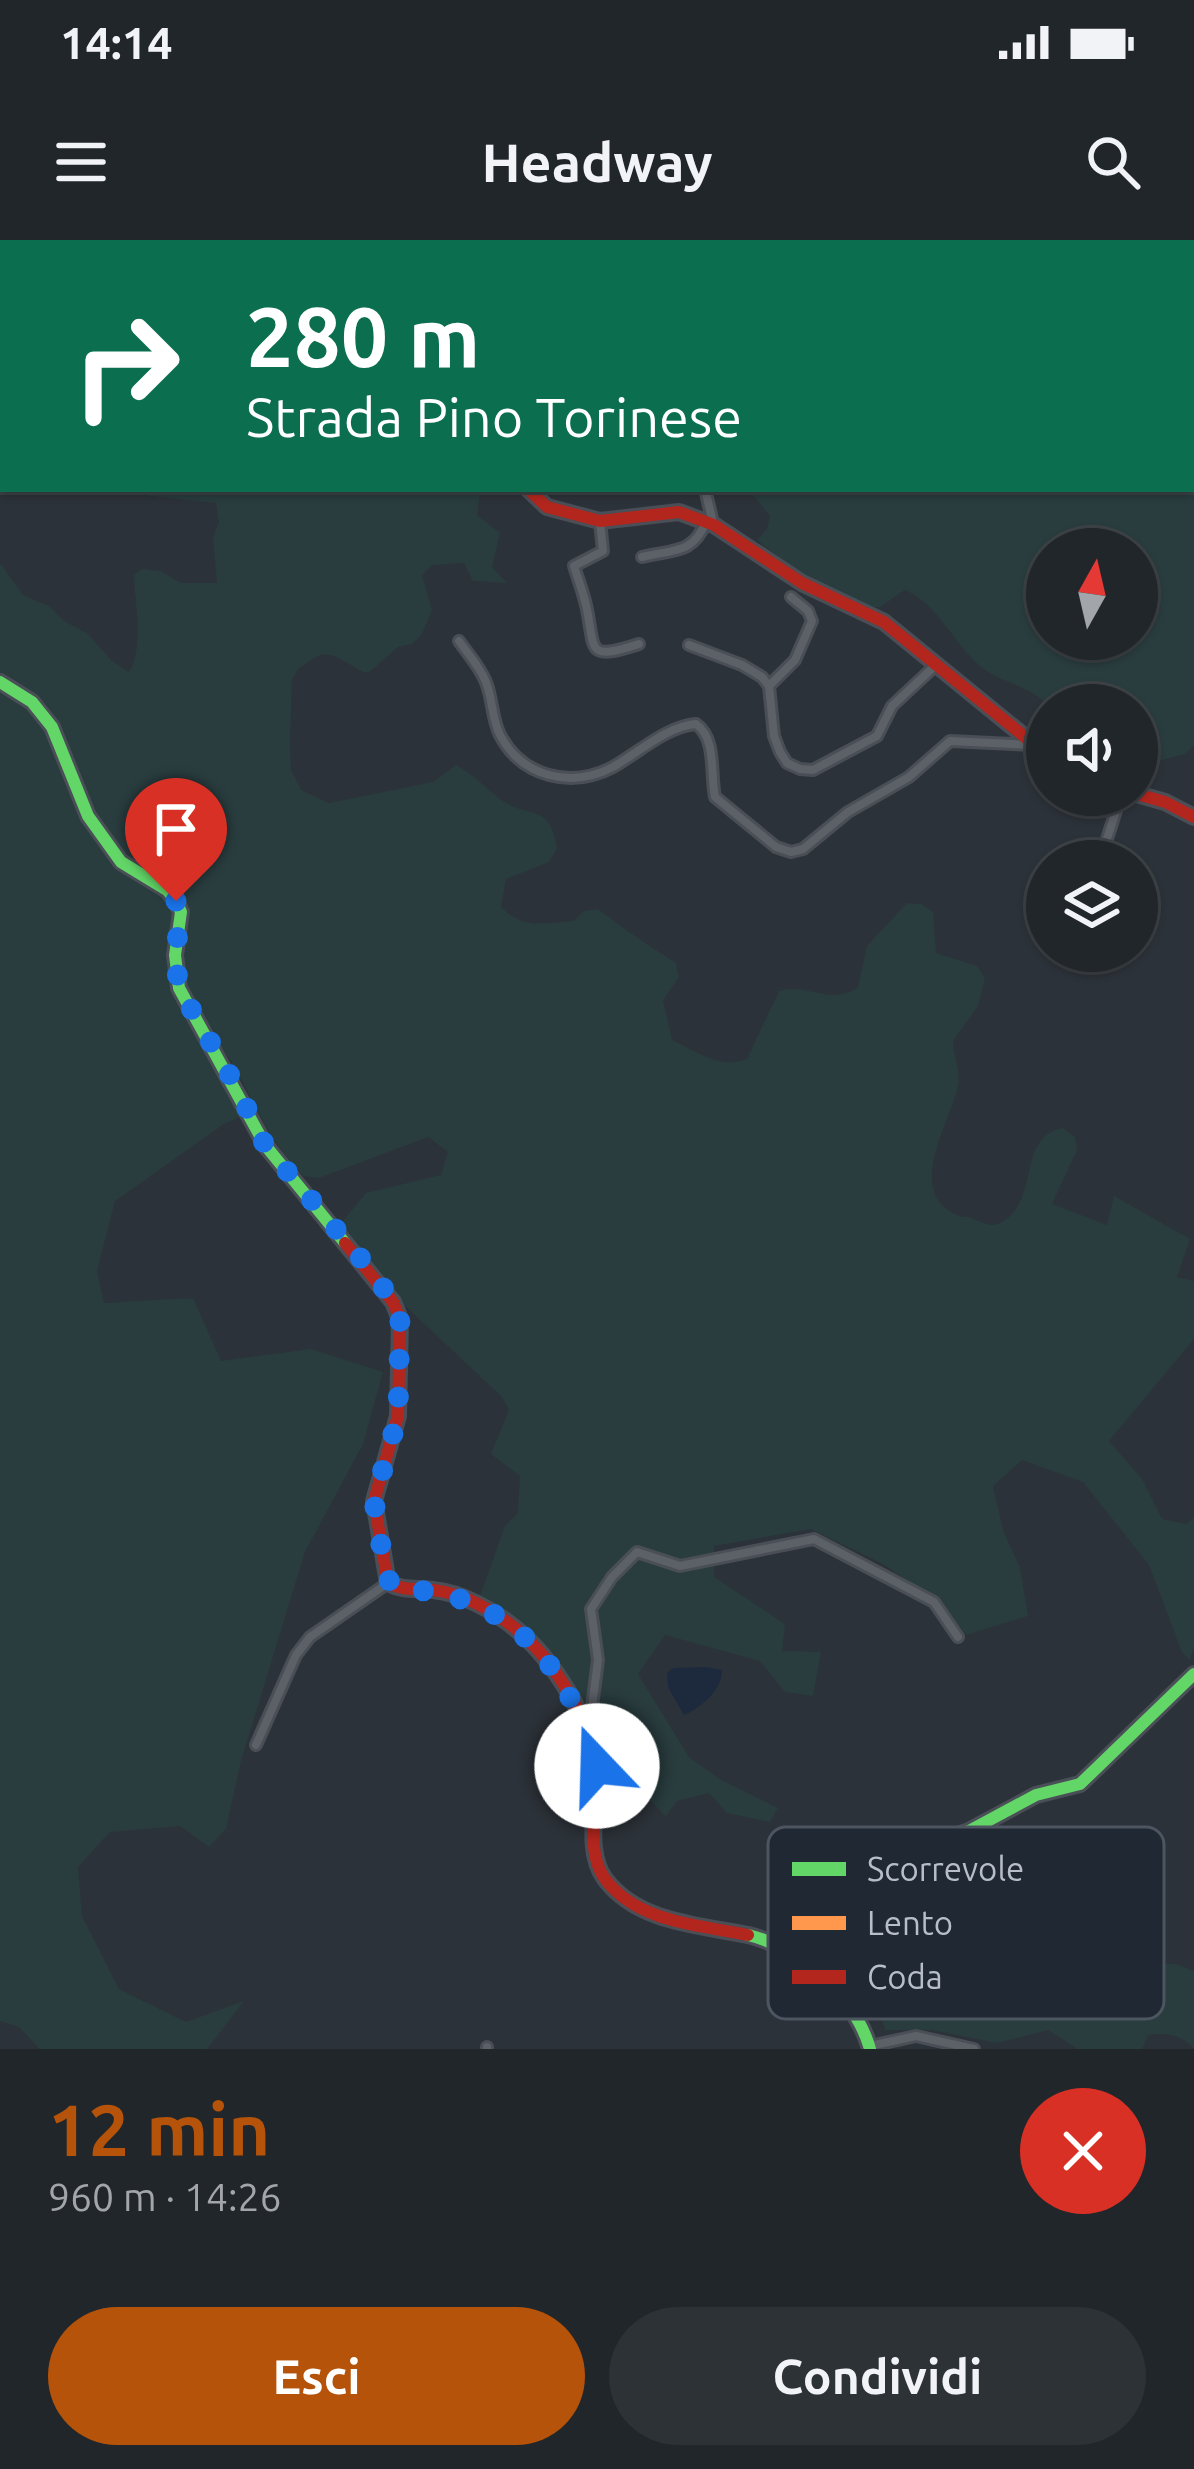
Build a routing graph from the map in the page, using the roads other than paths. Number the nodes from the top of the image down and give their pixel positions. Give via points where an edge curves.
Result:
1 (531, 492) edge
2 (705, 492) edge
3 (600, 521) junction
4 (710, 524) junction
5 (642, 557) dead end
6 (791, 597) dead end
7 (459, 641) dead end
8 (639, 644) dead end
9 (689, 645) dead end
10 (936, 665) junction
11 (0, 682) edge
12 (769, 686) junction
13 (1026, 739) edge
14 (1026, 745) edge
15 (1158, 800) edge
16 (1194, 817) edge
17 (388, 1583) junction
18 (958, 1637) dead end
19 (1194, 1674) edge
20 (588, 1740) junction
21 (256, 1745) dead end
22 (976, 1827) edge
23 (768, 1941) edge
24 (858, 2019) edge
25 (870, 2048) edge
26 (974, 2049) edge

1 - 3 street via 547,507
2 - 4 street
3 - 4 street via 679,512
3 - 8 street via 603,551 574,566 589,638 608,654
4 - 5 street via 690,547
4 - 10 street via 802,584 884,622
6 - 12 street via 812,621 795,659
7 - 14 street via 487,683 500,736 537,773 600,773 696,724 710,745 715,797 791,852 909,777 950,741
9 - 12 street via 742,665
10 - 12 street via 892,706 877,736 813,770 787,763 780,752
10 - 13 street
11 - 17 street via 44,716 88,816 121,862 176,901 179,988 265,1145 400,1318 398,1416 374,1501
15 - 16 street
17 - 20 street via 468,1600 518,1629 550,1661
17 - 21 street via 310,1637
18 - 20 street via 934,1602 814,1539 680,1566 634,1553 591,1609 598,1660
19 - 22 street via 1080,1784 1036,1795
20 - 23 street via 597,1766 595,1856 610,1887 664,1919
24 - 25 street
25 - 26 street via 916,2036

